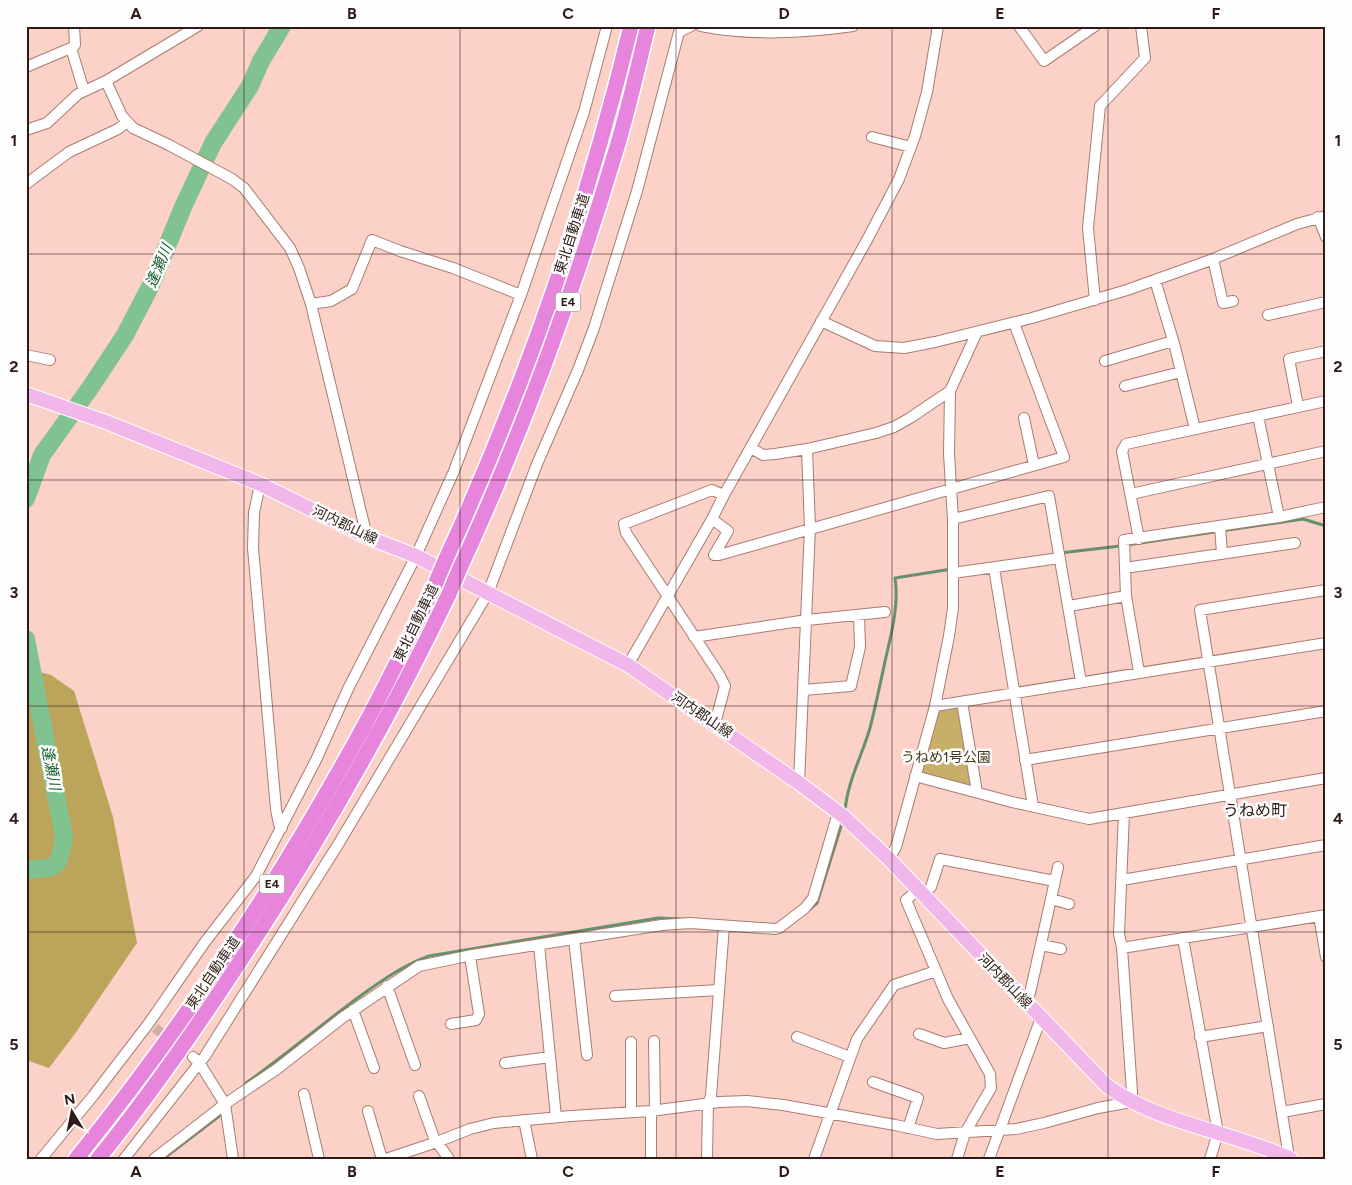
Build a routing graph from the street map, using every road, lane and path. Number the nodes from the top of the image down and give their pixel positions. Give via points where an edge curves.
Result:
1 (74, 26) edge
2 (198, 26) edge
3 (631, 26) edge
4 (648, 26) edge
5 (692, 26) edge
6 (702, 26) edge
7 (853, 26) edge
8 (938, 26) edge
9 (1019, 26) edge
10 (1095, 26) edge
11 (1141, 26) edge
12 (607, 28) edge
13 (71, 48) junction
14 (26, 68) edge
15 (106, 81) junction
16 (84, 91) junction
17 (128, 122) junction
18 (26, 130) edge
19 (872, 137) dead end
20 (911, 147) junction
21 (26, 184) edge
22 (1322, 217) edge
23 (1326, 237) edge
24 (1213, 259) junction
25 (1155, 280) junction
26 (521, 295) junction
27 (1095, 300) junction
28 (1233, 301) dead end
29 (1326, 302) edge
30 (311, 304) junction
31 (1268, 315) dead end
32 (821, 321) junction
33 (1014, 323) junction
34 (977, 332) junction
35 (1173, 341) junction
36 (1326, 351) edge
37 (26, 355) edge
38 (50, 360) dead end
39 (1105, 361) dead end
40 (1181, 372) junction
41 (1125, 386) dead end
42 (950, 391) junction
43 (26, 394) edge
44 (1326, 401) edge
45 (1298, 406) junction
46 (1258, 416) junction
47 (1024, 418) dead end
48 (1195, 429) junction
49 (751, 448) junction
50 (807, 449) junction
51 (1326, 452) edge
52 (1268, 464) junction
53 (1034, 465) junction
54 (260, 484) junction
55 (951, 489) junction
56 (1131, 494) junction
57 (724, 495) junction
58 (1326, 507) edge
59 (1279, 517) junction
60 (712, 519) junction
61 (953, 519) junction
62 (810, 528) junction
63 (1220, 530) junction
64 (367, 537) junction
65 (1139, 539) junction
66 (1295, 543) dead end
67 (1060, 554) junction
68 (1222, 554) junction
69 (416, 556) junction
70 (994, 568) junction
71 (1125, 568) junction
72 (953, 570) junction
73 (1326, 590) edge
74 (488, 593) junction
75 (1126, 596) junction
76 (667, 597) junction
77 (1069, 606) junction
78 (885, 612) dead end
79 (859, 615) junction
80 (807, 620) junction
81 (694, 637) junction
82 (1326, 643) edge
83 (1208, 662) junction
84 (628, 665) junction
85 (1139, 672) junction
86 (1081, 682) junction
87 (804, 690) junction
88 (1015, 693) junction
89 (962, 702) junction
90 (935, 706) junction
91 (1326, 711) edge
92 (715, 724) junction
93 (1219, 728) junction
94 (1026, 760) junction
95 (915, 776) junction
96 (1326, 778) edge
97 (799, 783) junction
98 (977, 792) junction
99 (1230, 795) junction
100 (1033, 806) junction
101 (1124, 813) junction
102 (843, 817) junction
103 (282, 828) junction
104 (1326, 845) edge
105 (889, 859) junction
106 (1241, 860) junction
107 (1058, 867) dead end
108 (1122, 880) junction
109 (1055, 881) junction
110 (920, 892) junction
111 (1051, 899) junction
112 (1070, 904) dead end
113 (1322, 916) edge
114 (724, 926) junction
115 (1252, 927) junction
116 (1183, 938) junction
117 (574, 939) junction
118 (539, 944) junction
119 (1041, 944) junction
120 (1122, 948) junction
121 (1061, 949) dead end
122 (470, 956) junction
123 (1326, 957) edge
124 (936, 971) junction
125 (387, 986) junction
126 (719, 990) junction
127 (615, 996) dead end
128 (1024, 1000) junction
129 (353, 1010) junction
130 (1041, 1018) junction
131 (451, 1024) dead end
132 (1268, 1026) junction
133 (919, 1034) dead end
134 (1200, 1036) junction
135 (797, 1037) dead end
136 (970, 1038) junction
137 (654, 1041) dead end
138 (630, 1042) dead end
139 (587, 1055) dead end
140 (550, 1057) junction
141 (850, 1057) junction
142 (196, 1060) junction
143 (505, 1063) dead end
144 (415, 1065) dead end
145 (374, 1068) dead end
146 (873, 1082) dead end
147 (304, 1094) dead end
148 (420, 1096) dead end
149 (1131, 1102) junction
150 (708, 1103) junction
151 (225, 1104) junction
152 (1326, 1104) edge
153 (653, 1110) junction
154 (368, 1111) dead end
155 (631, 1112) junction
156 (1282, 1112) junction
157 (830, 1113) junction
158 (556, 1117) junction
159 (524, 1120) junction
160 (908, 1128) junction
161 (1000, 1130) junction
162 (965, 1133) junction
163 (1218, 1133) junction
164 (437, 1142) junction
165 (389, 1158) edge
166 (1290, 1158) edge
167 (41, 1159) edge
168 (76, 1159) edge
169 (98, 1159) edge
170 (124, 1159) edge
171 (154, 1159) edge
172 (233, 1159) edge
173 (319, 1159) edge
174 (449, 1159) edge
175 (532, 1159) edge
176 (651, 1159) edge
177 (707, 1159) edge
178 (814, 1159) edge
179 (957, 1159) edge
180 (989, 1159) edge
181 (1210, 1159) edge

1 - 13 street via 75,45
2 - 15 street
3 - 168 highway, 東北自動車道 / E4, bridge via 601,141 558,279 507,418 434,587 358,738 271,886 153,1059
4 - 169 highway, 東北自動車道 / E4, bridge via 617,145 575,282 483,518 410,675 330,820 285,893 168,1068
5 - 74 street via 679,32 637,190 594,328
6 - 7 street via 762,33
8 - 20 street via 927,92
9 - 10 street via 1044,61
11 - 27 street via 1145,58 1100,106 1088,228
12 - 26 street via 584,112
13 - 14 street
13 - 16 street
15 - 16 street
15 - 17 street
16 - 18 street via 72,98 47,123
17 - 21 street via 69,152
17 - 30 street via 143,134 240,183 286,242
19 - 20 street
20 - 32 street via 899,179 868,240
22 - 23 street
22 - 24 street
24 - 25 street
24 - 28 street via 1223,303
25 - 27 street
25 - 35 street
26 - 30 street via 372,240 352,289 331,301
26 - 69 street via 454,471
27 - 33 street
29 - 31 street
30 - 64 street
32 - 34 street via 875,346 904,348
32 - 49 street
33 - 34 street
33 - 53 street via 1064,457
34 - 42 street
35 - 39 street
35 - 40 street
36 - 45 street via 1289,359
37 - 38 street
40 - 41 street
40 - 48 street
42 - 50 street via 894,427
42 - 55 street
43 - 54 main road, 河内郡山線 via 106,422
44 - 45 street
45 - 46 street
46 - 48 street
46 - 52 street
47 - 53 street
48 - 56 street via 1126,444 1122,451
49 - 50 street via 763,454
49 - 57 street
50 - 62 street
51 - 52 street
52 - 56 street
52 - 59 street
53 - 55 street
54 - 64 main road, 河内郡山線
54 - 103 street via 254,513 254,548 276,809
55 - 61 street
55 - 62 street
56 - 65 street
57 - 60 street
57 - 76 street via 712,490 624,524 626,533
58 - 59 street
59 - 63 street
60 - 62 street via 728,531 714,554 719,555
60 - 76 street
61 - 67 street via 1049,496
61 - 72 street
62 - 80 street
63 - 65 street
63 - 68 street
64 - 69 main road, 河内郡山線
65 - 71 street via 1124,540
66 - 68 street
67 - 70 street
67 - 77 street
68 - 71 street
69 - 74 main road, 河内郡山線
69 - 103 street
70 - 72 street
70 - 88 street
71 - 75 street
72 - 90 street via 953,608
73 - 83 street via 1200,610
74 - 84 main road, 河内郡山線
74 - 142 street via 339,843
75 - 77 street
75 - 85 street
76 - 81 street
76 - 84 street
77 - 86 street
78 - 79 street
79 - 80 street
79 - 87 street via 860,647 851,686
80 - 81 street
80 - 87 street
81 - 92 street via 725,686
82 - 83 street
83 - 85 street
83 - 93 street
84 - 92 main road, 河内郡山線
85 - 86 street
86 - 88 street
87 - 97 street
88 - 89 street
88 - 94 street
89 - 90 street
89 - 98 street
90 - 95 street
91 - 93 street
92 - 97 main road, 河内郡山線
93 - 94 street
93 - 99 street
94 - 100 street
95 - 98 street
95 - 105 street via 896,847
96 - 99 street
97 - 102 main road, 河内郡山線
98 - 100 street
99 - 101 street
99 - 106 street
100 - 101 street via 1083,819
101 - 108 street
102 - 105 main road, 河内郡山線
102 - 114 street via 812,898 805,908 775,929
103 - 167 street via 256,876 205,942 152,1026
104 - 106 street
105 - 110 main road, 河内郡山線
106 - 108 street
106 - 115 street
107 - 109 street
108 - 120 street via 1119,934
109 - 110 street via 940,859 931,887
109 - 111 street
110 - 124 street via 906,900
110 - 128 main road, 河内郡山線
111 - 112 street
111 - 119 street
113 - 115 street
113 - 123 street
114 - 117 street via 662,925
114 - 126 street
115 - 116 street
115 - 132 street
116 - 120 street
116 - 134 street
117 - 118 street
117 - 139 street
118 - 122 street
118 - 140 street
119 - 121 street
119 - 128 street via 1030,993
120 - 149 street
122 - 125 street via 419,966
122 - 131 street via 479,1014 476,1020
124 - 136 street
124 - 141 street via 894,985 858,1039
125 - 129 street
125 - 144 street
126 - 127 street
126 - 150 street
128 - 130 main road, 河内郡山線
129 - 145 street
129 - 151 street via 277,1069
130 - 149 main road, 河内郡山線 via 1107,1086
130 - 161 street
132 - 134 street
132 - 156 street
133 - 136 street via 944,1043
134 - 163 street
135 - 141 street
136 - 162 street via 990,1074 991,1088
137 - 153 street
138 - 155 street
140 - 143 street
140 - 158 street
141 - 157 street
142 - 151 street
142 - 170 street
146 - 160 street via 918,1098
147 - 173 street
148 - 164 street
149 - 161 street
149 - 163 main road, 河内郡山線
150 - 153 street
150 - 157 street via 747,1101
150 - 177 street
151 - 171 street
151 - 172 street
152 - 156 street
153 - 155 street
153 - 176 street
154 - 165 street
155 - 158 street
156 - 166 street
157 - 160 street
157 - 178 street
158 - 159 street
159 - 164 street via 470,1129
159 - 175 street
160 - 162 street via 937,1134
161 - 162 street
161 - 180 street
162 - 179 street
163 - 166 main road, 河内郡山線
163 - 181 street
164 - 165 street
164 - 174 street

